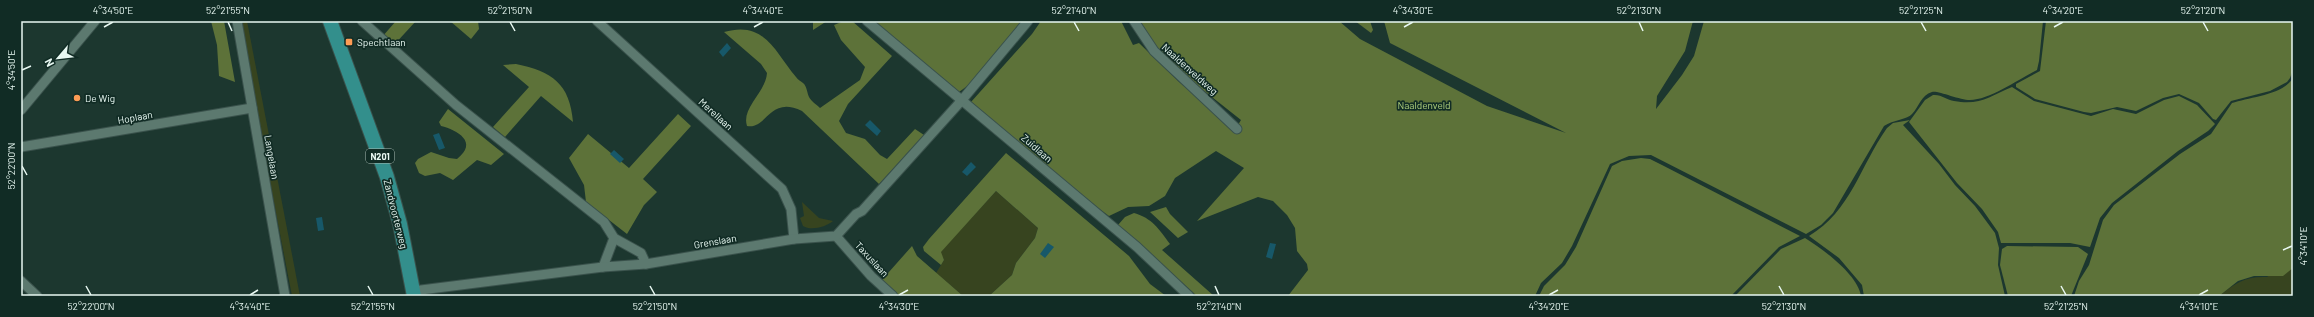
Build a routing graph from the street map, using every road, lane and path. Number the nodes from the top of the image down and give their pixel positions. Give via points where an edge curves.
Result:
1 (95, 21) edge
2 (237, 21) edge
3 (330, 21) edge
4 (362, 21) edge
5 (597, 21) edge
6 (867, 21) edge
7 (1028, 21) edge
8 (1134, 21) edge
9 (962, 100) junction
10 (252, 108) junction
11 (21, 110) edge
12 (1237, 129) dead end
13 (21, 147) edge
14 (836, 236) junction
15 (614, 238) junction
16 (794, 238) junction
17 (646, 264) junction
18 (603, 267) junction
19 (21, 281) edge
20 (414, 293) edge
21 (37, 296) edge
22 (283, 296) edge
23 (893, 296) edge
24 (1189, 296) edge

1 - 11 street
2 - 10 street, Langelaan
3 - 20 main road, Zandvoorterweg / N201 via 387,177 400,224
4 - 15 street via 456,105 604,222
5 - 16 street, Merellaan via 782,189 791,208
6 - 9 street, Zuidlaan
7 - 9 street
8 - 12 street, Naaldenveldweg via 1154,51
9 - 14 street via 862,212 856,214
9 - 24 street, Zuidlaan via 1137,247
10 - 13 street, Hoplaan
10 - 22 street, Langelaan
14 - 16 street, Grenslaan
14 - 23 street, Taxuslaan via 871,276
15 - 17 street via 641,253
15 - 18 street
16 - 17 street, Grenslaan
17 - 18 street, Grenslaan
18 - 20 street, Grenslaan
19 - 21 street

